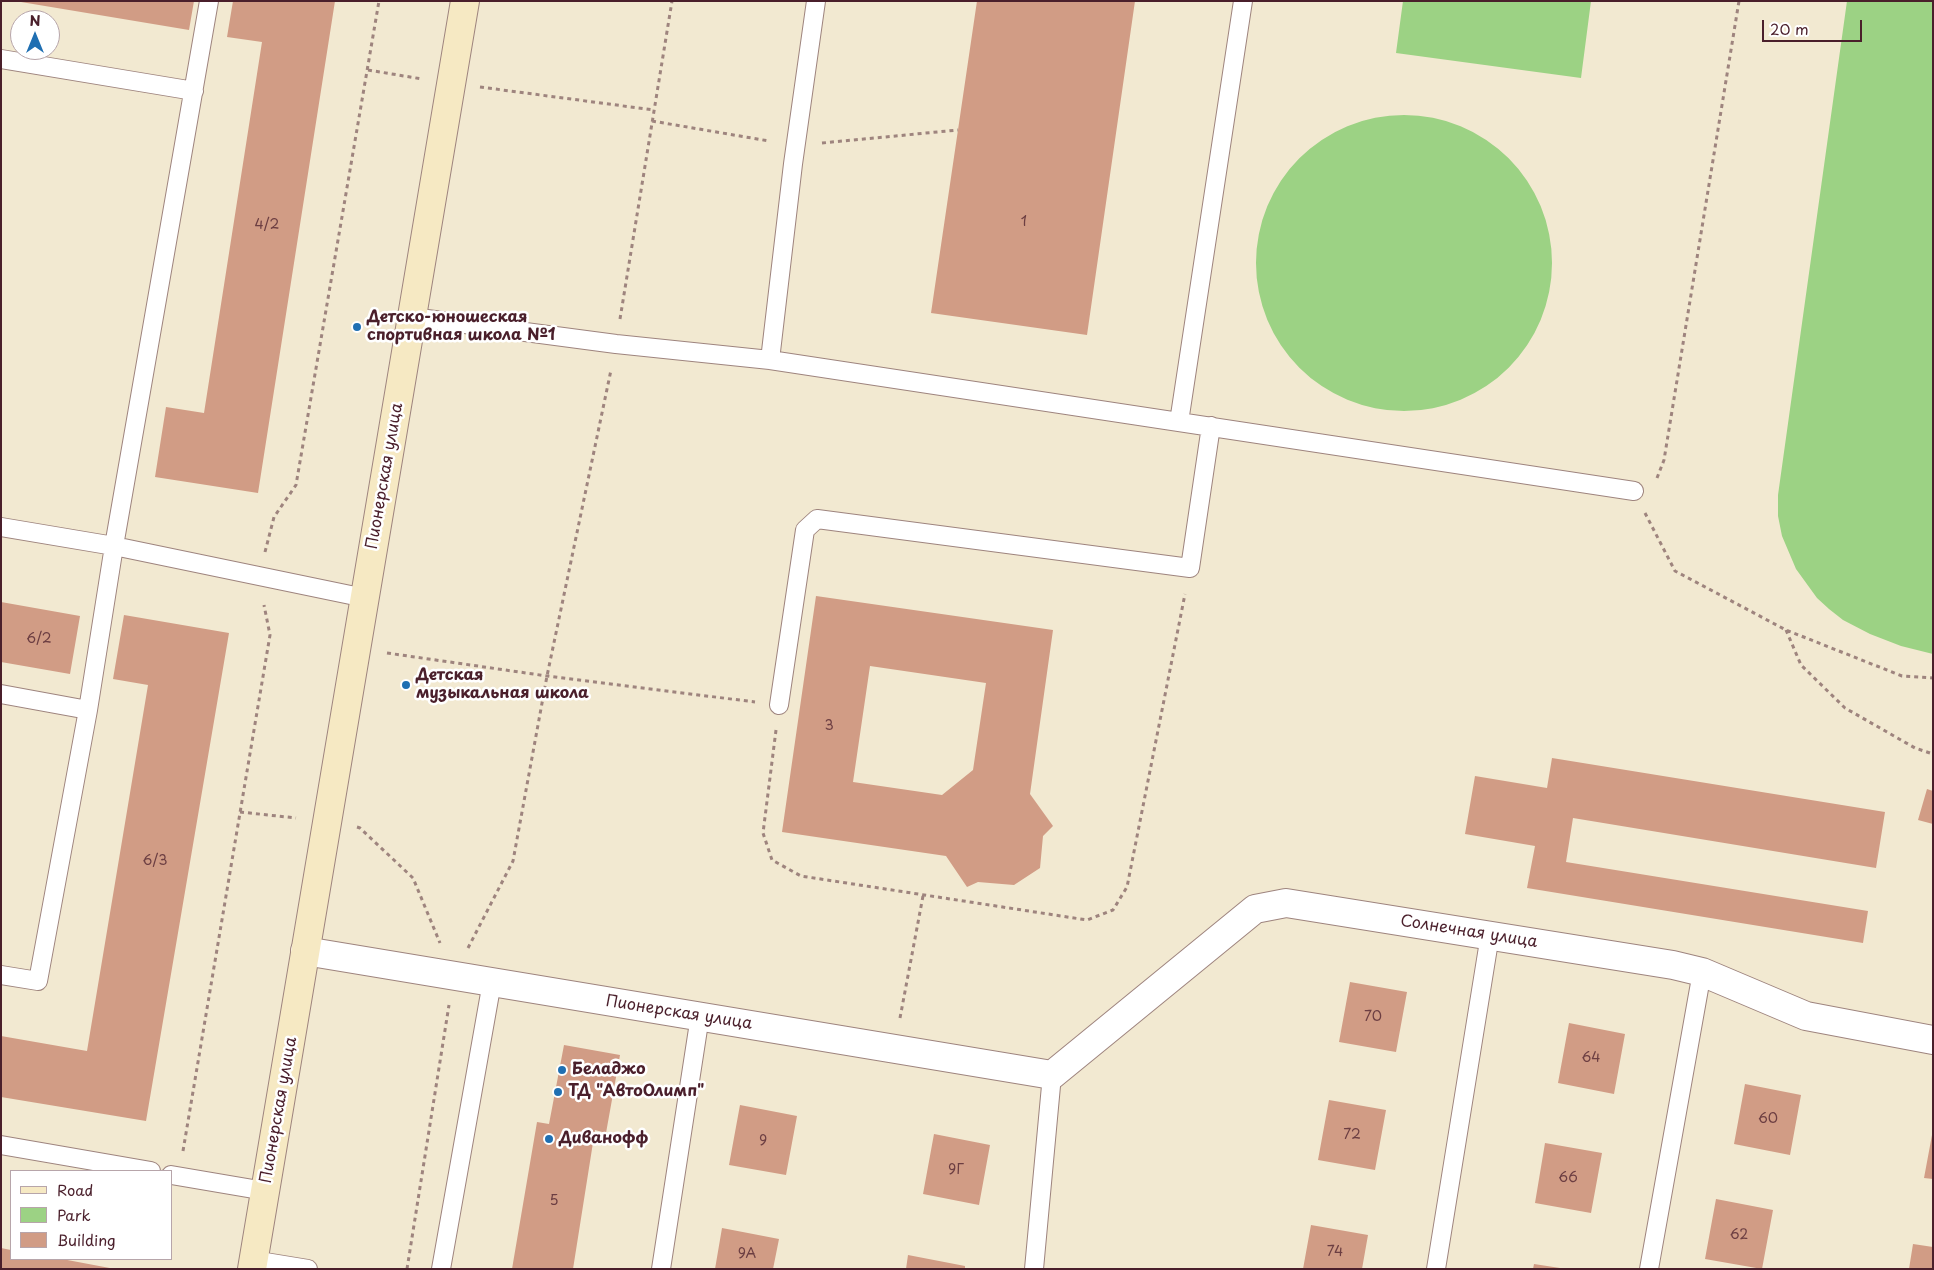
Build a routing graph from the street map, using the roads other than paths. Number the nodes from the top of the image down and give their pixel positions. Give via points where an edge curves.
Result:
1 (210, 1) edge
2 (465, 1) edge
3 (816, 1) edge
4 (1243, 1) edge
5 (1, 59) edge
6 (194, 91) junction
7 (412, 317) junction
8 (770, 360) junction
9 (1179, 422) junction
10 (1211, 426) junction
11 (1634, 491) road end
12 (1, 527) edge
13 (114, 546) junction
14 (365, 598) junction
15 (1, 694) edge
16 (779, 705) road end
17 (88, 710) junction
18 (1490, 935) junction
19 (305, 951) junction
20 (1702, 972) junction
21 (1, 975) edge
22 (492, 982) junction
23 (700, 1016) junction
24 (1933, 1040) edge
25 (1052, 1075) junction
26 (1, 1146) edge
27 (145, 1170) edge
28 (175, 1175) edge
29 (265, 1191) junction
30 (252, 1265) edge
31 (308, 1269) edge
32 (441, 1269) edge
33 (660, 1269) edge
34 (1034, 1269) edge
35 (1436, 1269) edge
36 (1649, 1269) edge

1 - 6 lane
2 - 7 main road, Пионерская улица
3 - 8 lane
4 - 9 lane
5 - 6 lane
6 - 13 lane
7 - 8 lane
7 - 14 main road, Пионерская улица
8 - 9 lane
9 - 10 lane
10 - 11 lane
10 - 16 lane via 1190,568 816,519 805,530
12 - 13 lane
13 - 14 lane
13 - 17 lane
14 - 19 main road, Пионерская улица
15 - 17 lane
17 - 21 lane via 38,981
18 - 20 street, Солнечная улица
18 - 25 street, Солнечная улица via 1286,903 1255,909
18 - 35 lane
19 - 22 street, Пионерская улица
19 - 29 main road, Пионерская улица
20 - 24 street, Солнечная улица via 1806,1016
20 - 36 lane
22 - 23 street, Пионерская улица
22 - 32 lane
23 - 25 street, Пионерская улица
23 - 33 lane
25 - 34 lane
26 - 27 lane
28 - 29 lane
29 - 30 main road, Пионерская улица
30 - 31 lane

